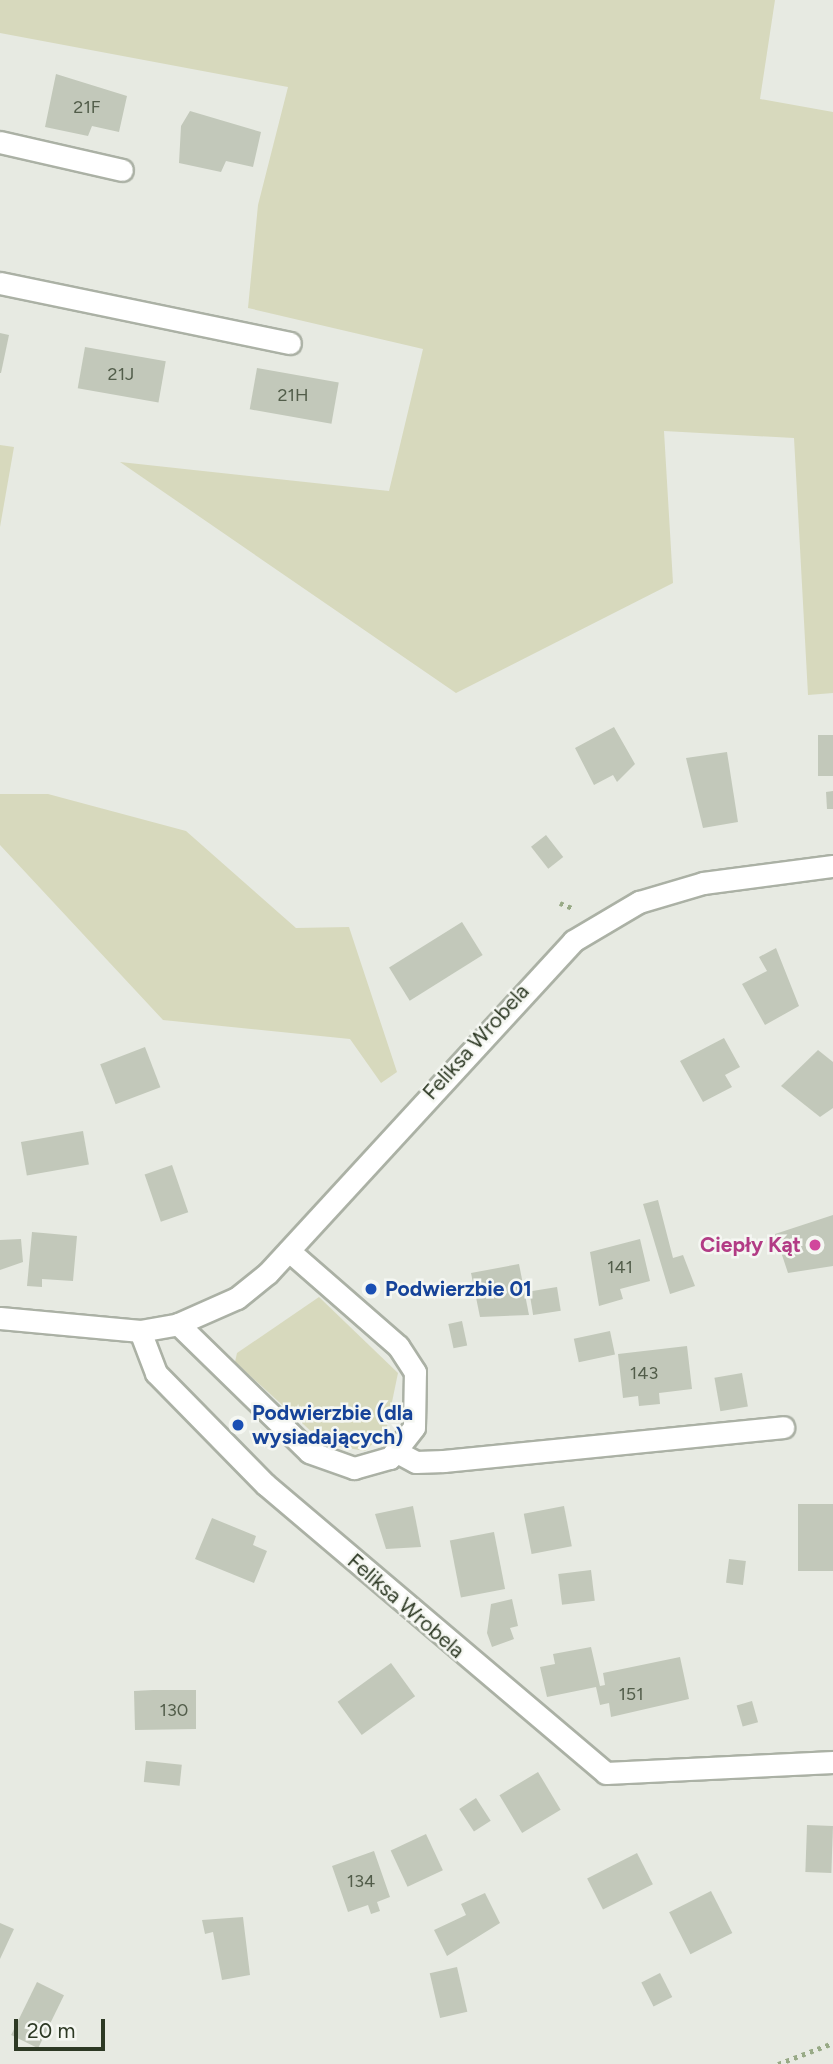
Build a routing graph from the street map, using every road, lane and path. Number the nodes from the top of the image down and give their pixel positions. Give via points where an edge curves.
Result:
1 (0, 142) edge
2 (122, 170) dead end
3 (0, 283) edge
4 (289, 343) dead end
5 (833, 866) edge
6 (560, 903) dead end
7 (575, 909) dead end
8 (289, 1251) junction
9 (0, 1318) edge
10 (178, 1324) junction
11 (140, 1331) junction
12 (783, 1427) dead end
13 (397, 1452) junction
14 (833, 1762) edge
15 (833, 2043) edge
16 (778, 2064) edge

1 - 2 street
3 - 4 street
5 - 8 street, Feliksa Wrobela via 703,883 639,902 572,941
6 - 7 path
8 - 10 street, Feliksa Wrobela via 254,1287
8 - 13 street via 408,1360 418,1402 414,1427
9 - 11 street, Feliksa Wrobela
10 - 11 street, Feliksa Wrobela
10 - 13 street via 309,1452 354,1468
11 - 14 street, Feliksa Wrobela via 156,1373 265,1484 606,1773
12 - 13 street via 444,1461 416,1462
15 - 16 path

